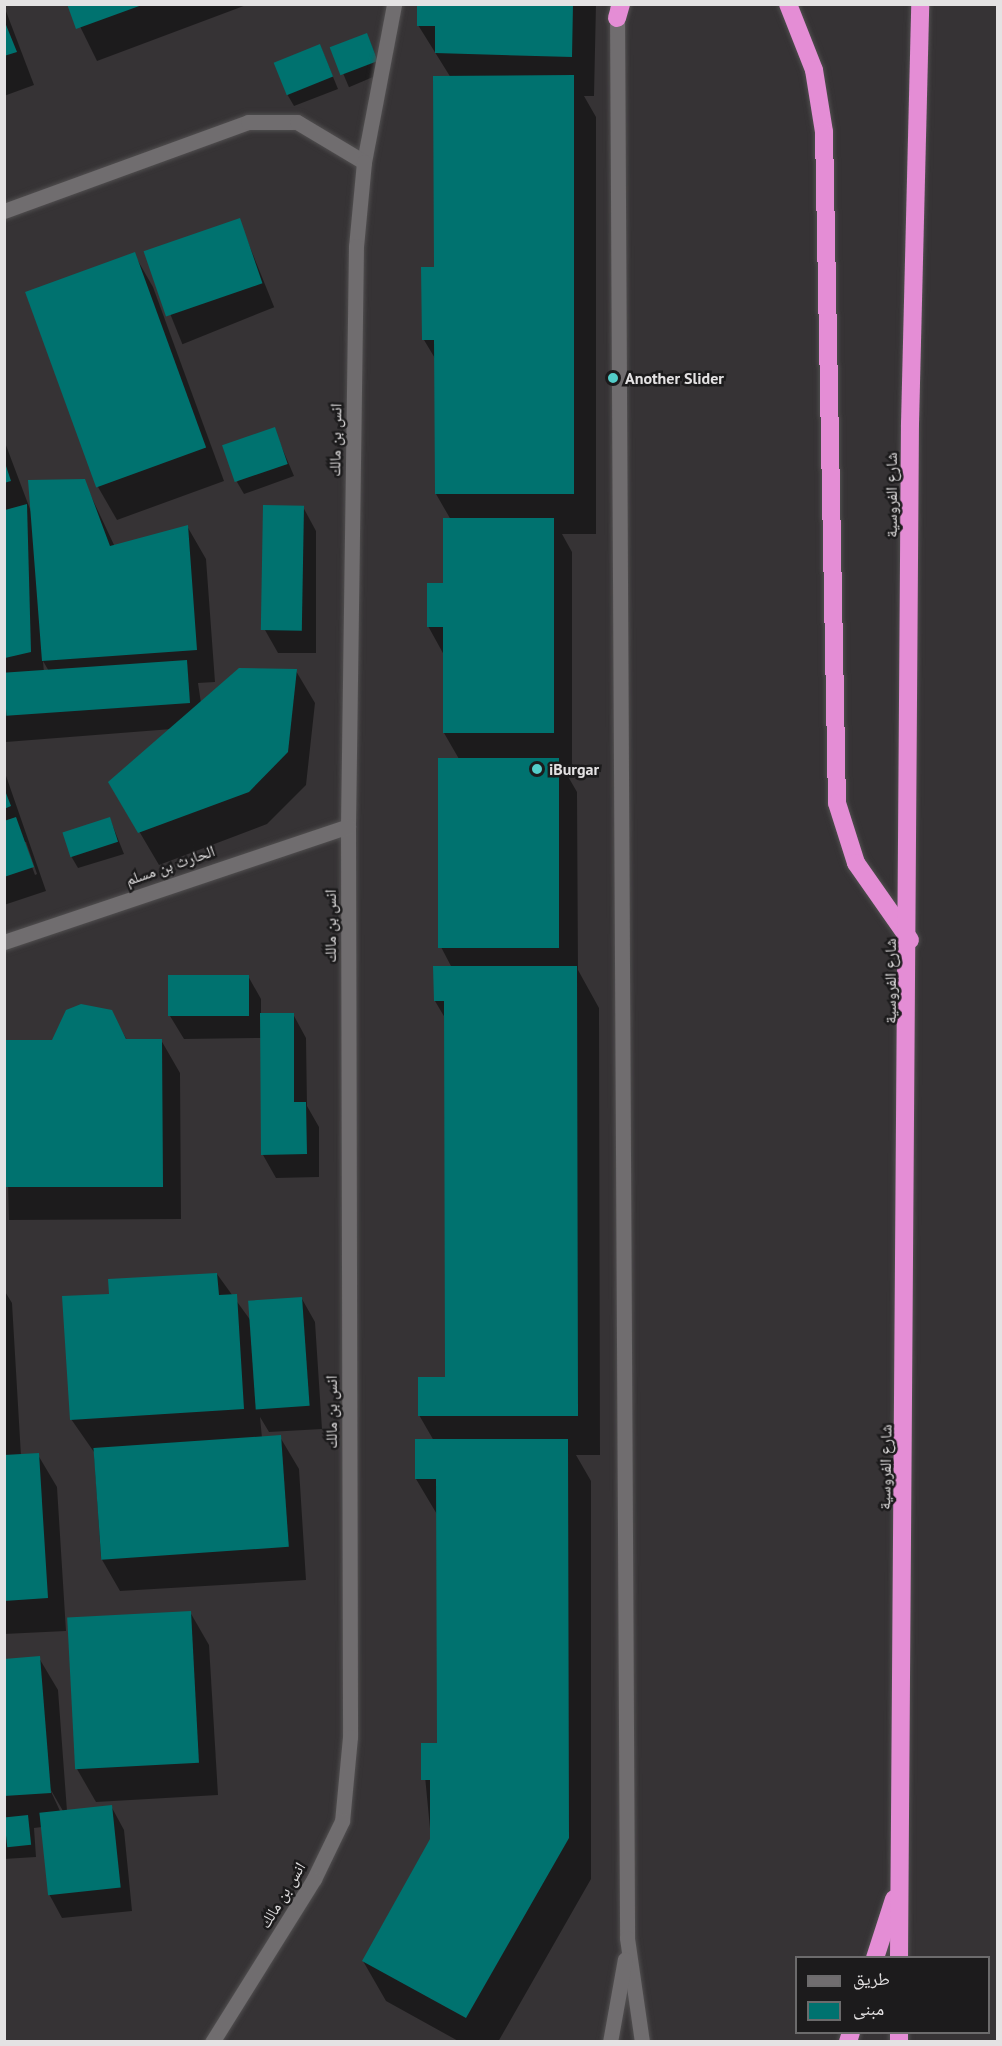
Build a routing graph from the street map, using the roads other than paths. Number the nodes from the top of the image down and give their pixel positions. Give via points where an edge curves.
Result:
1 (394, 4) edge
2 (788, 4) edge
3 (920, 4) edge
4 (618, 9) edge
5 (364, 162) junction
6 (4, 211) edge
7 (348, 826) junction
8 (910, 940) junction
9 (4, 942) edge
10 (899, 1883) junction
11 (627, 1938) junction
12 (876, 1956) edge
13 (899, 1956) edge
14 (212, 2042) edge
15 (610, 2042) edge
16 (642, 2042) edge

1 - 5 street, انس بن مالك
2 - 8 highway via 814,70 824,132 837,803 856,863
3 - 8 highway, شارع الفروسية via 910,436
4 - 11 street
5 - 6 street via 297,122 248,122
5 - 7 street, انس بن مالك via 356,246
7 - 9 street, الحارث بن مسلم
7 - 14 street, انس بن مالك via 350,1737 342,1821 314,1879
8 - 10 highway, شارع الفروسية
10 - 12 highway
10 - 13 highway, شارع الفروسية
11 - 15 street
11 - 16 street

